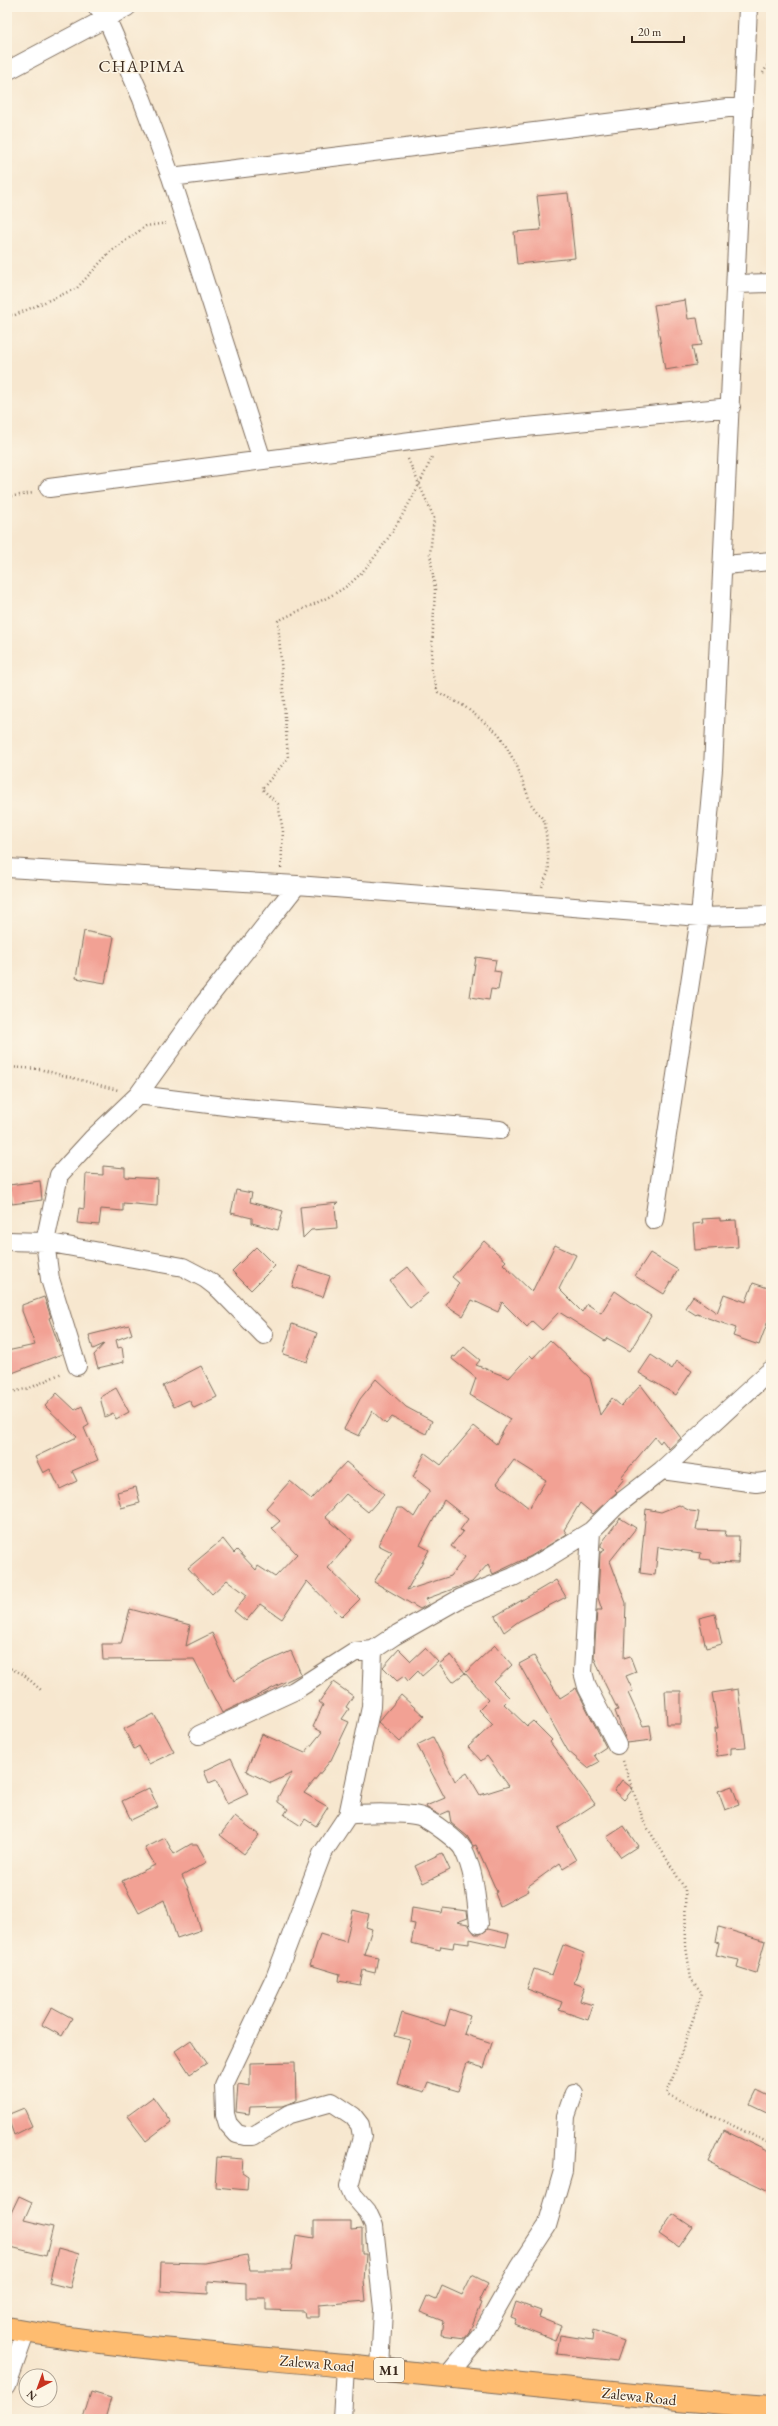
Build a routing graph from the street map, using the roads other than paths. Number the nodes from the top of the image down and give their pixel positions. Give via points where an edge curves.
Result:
1 (127, 7) edge
2 (748, 7) edge
3 (102, 12) edge
4 (7, 71) edge
5 (744, 106) junction
6 (170, 177) junction
7 (771, 283) edge
8 (736, 284) junction
9 (731, 407) junction
10 (262, 460) junction
11 (49, 488) road end
12 (771, 561) edge
13 (724, 565) junction
14 (7, 868) edge
15 (297, 885) junction
16 (771, 915) edge
17 (700, 918) junction
18 (138, 1095) junction
19 (500, 1130) dead end
20 (654, 1220) dead end
21 (7, 1241) edge
22 (45, 1242) junction
23 (264, 1336) dead end
24 (77, 1366) road end
25 (771, 1370) edge
26 (662, 1470) junction
27 (764, 1482) edge
28 (771, 1494) edge
29 (591, 1531) junction
30 (373, 1650) junction
31 (200, 1734) dead end
32 (617, 1745) road end
33 (348, 1815) junction
34 (479, 1924) dead end
35 (574, 2093) dead end
36 (16, 2330) edge
37 (345, 2366) junction
38 (380, 2369) junction
39 (447, 2376) junction
40 (7, 2386) edge
41 (771, 2407) edge
42 (342, 2419) edge

1 - 3 street
2 - 5 street
3 - 4 street
3 - 6 street via 142,99
5 - 6 street
5 - 8 street
6 - 10 street
7 - 8 street
8 - 9 street
9 - 10 street via 495,430
9 - 13 street
10 - 11 street
12 - 13 street
13 - 17 street via 714,769
14 - 15 street
15 - 17 street
15 - 18 street via 202,1006
16 - 17 street
17 - 20 street
18 - 19 street via 233,1107
18 - 22 street via 59,1175
21 - 22 street
22 - 23 street via 183,1267 219,1289
22 - 24 street via 50,1279
25 - 26 street
26 - 27 street
26 - 29 street via 616,1506
27 - 28 street
29 - 30 street via 530,1568 461,1598
29 - 32 street via 583,1672 586,1687
30 - 31 street via 355,1652 294,1691
30 - 33 street via 371,1707
33 - 34 street via 363,1813 421,1817 445,1833 462,1848 470,1867
33 - 38 street via 322,1854 275,1978 224,2085 224,2100 228,2124 237,2134 245,2136 253,2136 289,2114 332,2102 348,2111 360,2125 362,2136 349,2186 352,2195 367,2211 374,2226 382,2309
35 - 39 street via 566,2116 563,2171 547,2226 482,2334
36 - 37 highway, Zalewa Road / M1
36 - 40 street
37 - 38 highway, Zalewa Road / M1
37 - 42 street
38 - 39 highway, Zalewa Road / M1
39 - 41 highway, Zalewa Road / M1 via 665,2399

